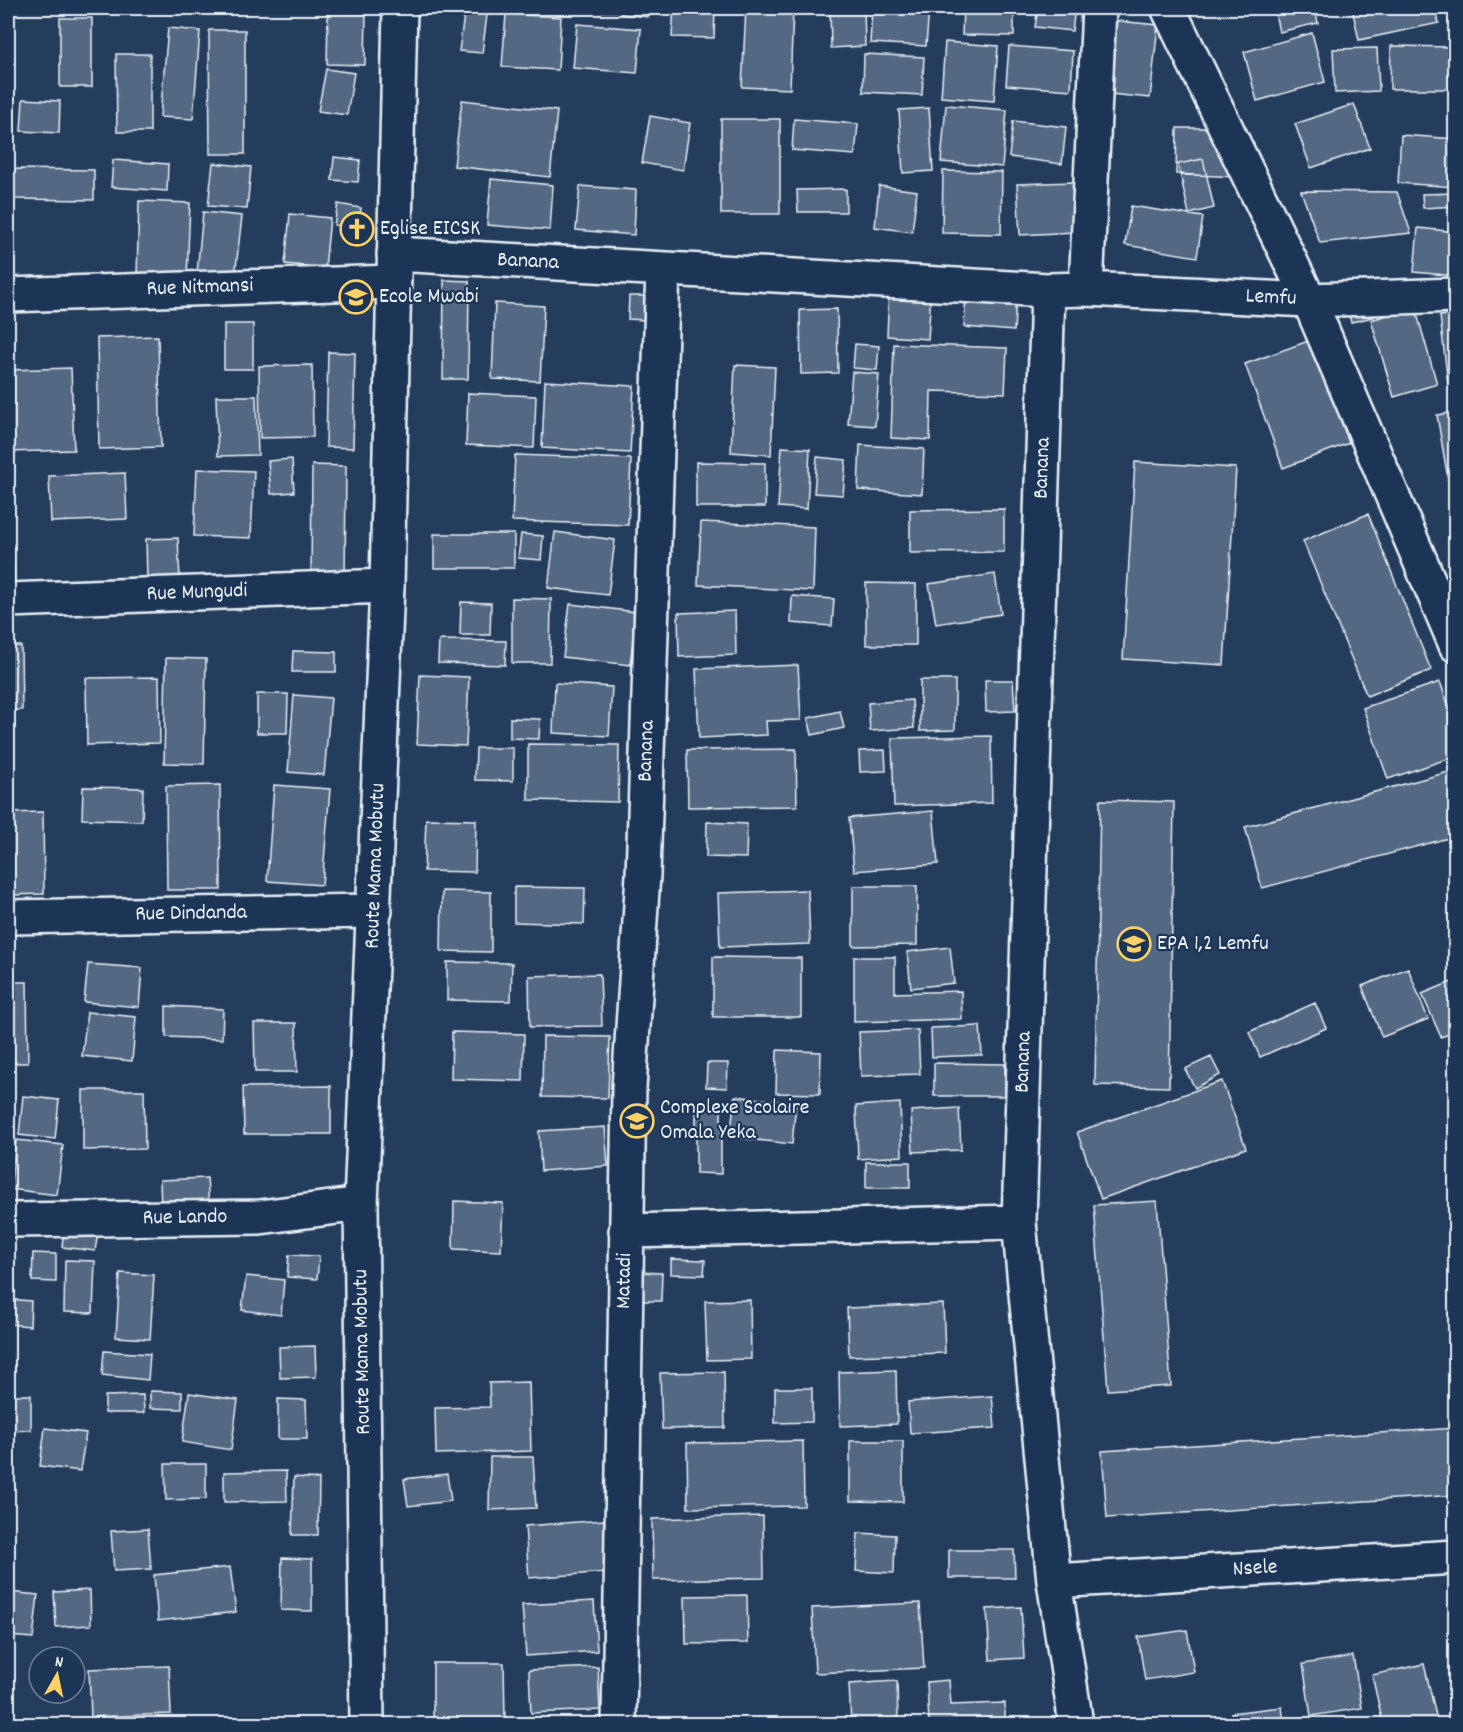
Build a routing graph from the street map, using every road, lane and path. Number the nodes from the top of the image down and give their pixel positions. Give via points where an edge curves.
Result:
1 (400, 8) edge
2 (1099, 8) edge
3 (1168, 8) edge
4 (393, 268) junction
5 (663, 270) junction
6 (1048, 290) junction
7 (1086, 290) junction
8 (8, 295) edge
9 (1455, 295) edge
10 (1309, 300) junction
11 (387, 586) junction
12 (8, 600) edge
13 (1455, 645) edge
14 (375, 911) junction
15 (8, 917) edge
16 (361, 1204) junction
17 (8, 1220) edge
18 (1019, 1222) junction
19 (626, 1231) junction
20 (1455, 1557) edge
21 (1054, 1581) junction
22 (367, 1725) edge
23 (619, 1725) edge
24 (1076, 1725) edge

1 - 4 street, Route Mama Mobutu
2 - 7 street
3 - 10 street
4 - 5 street, Banana
4 - 8 street, Rue Nitmansi
4 - 11 street, Route Mama Mobutu
5 - 6 street, Banana
5 - 19 street, Banana via 643,875 629,1088
6 - 7 street, Banana
6 - 18 street, Banana
7 - 10 street, Lemfu
9 - 10 street, Lemfu
10 - 13 street
11 - 12 street, Rue Mungudi
11 - 14 street, Route Mama Mobutu
14 - 15 street, Rue Dindanda
14 - 16 street, Route Mama Mobutu
16 - 17 street, Rue Lando via 260,1217
16 - 22 street, Route Mama Mobutu
18 - 19 street, Matadi
18 - 21 street, Banana
19 - 23 street, Matadi
20 - 21 street, Nsele
21 - 24 street, Banana

